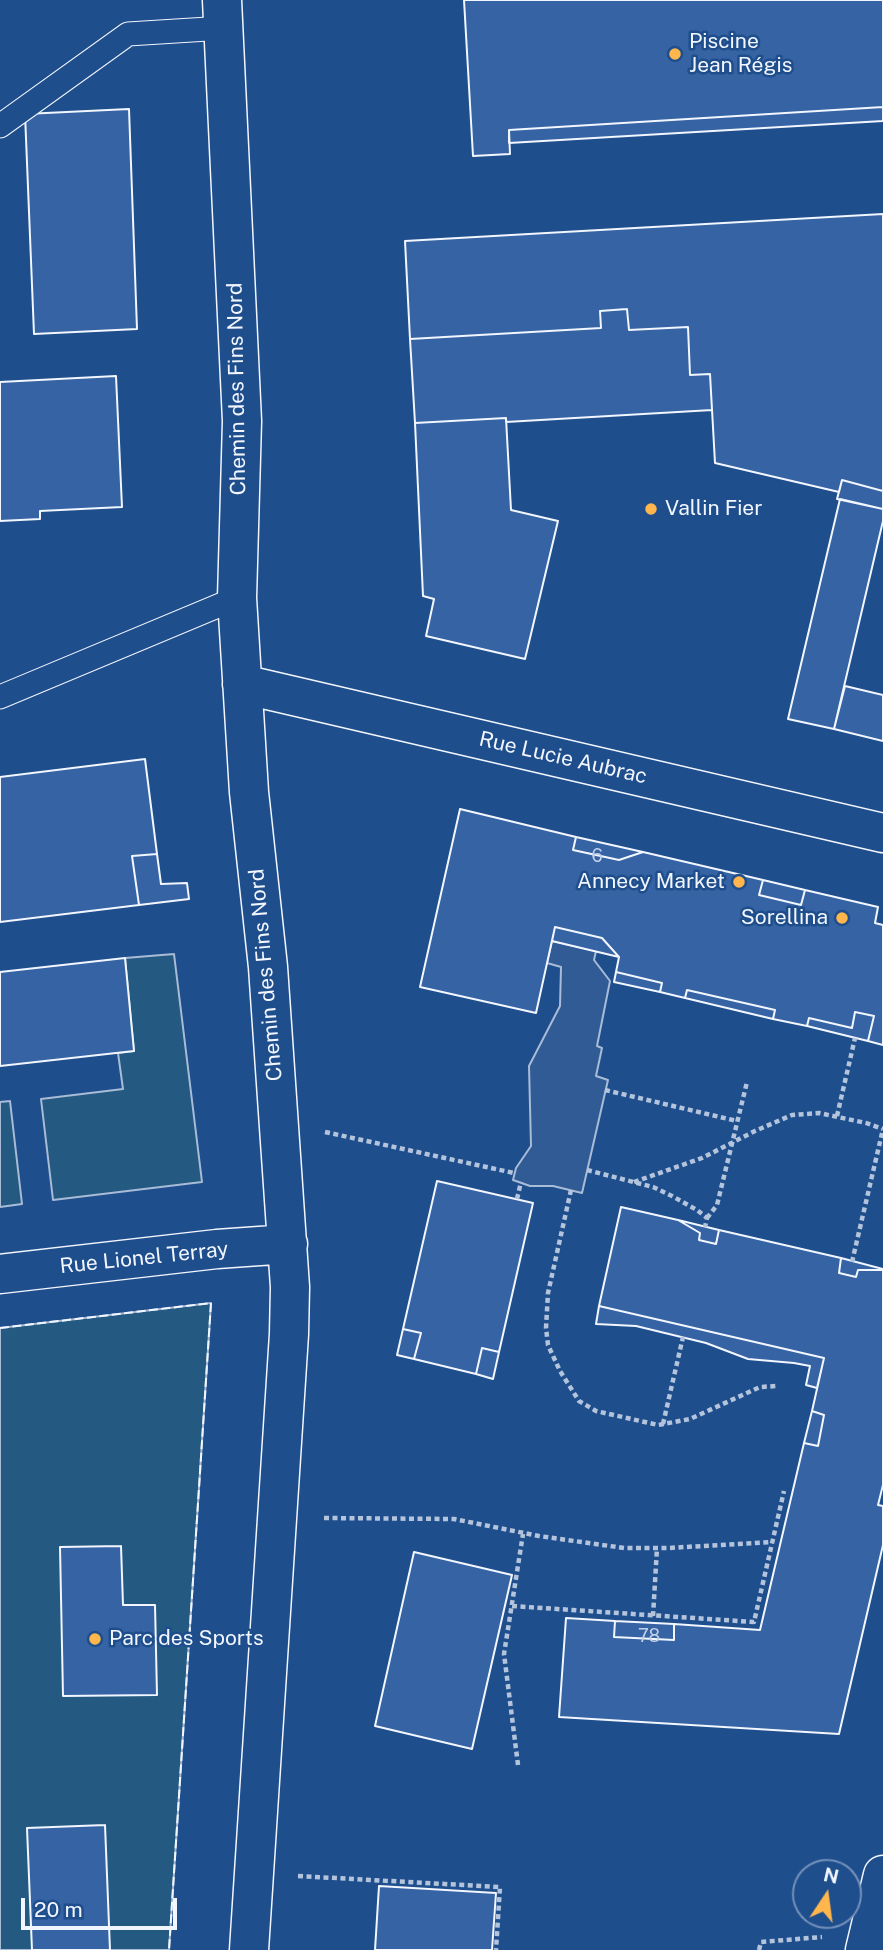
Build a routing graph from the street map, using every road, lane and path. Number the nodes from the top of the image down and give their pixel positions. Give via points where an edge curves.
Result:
1 (223, 14) edge
2 (0, 126) edge
3 (237, 598) junction
4 (242, 684) junction
5 (0, 698) edge
6 (883, 833) edge
7 (855, 1038) dead end
8 (747, 1082) dead end
9 (605, 1090) dead end
10 (837, 1116) junction
11 (737, 1121) junction
12 (883, 1129) edge
13 (279, 1132) junction
14 (732, 1143) junction
15 (587, 1170) dead end
16 (514, 1173) dead end
17 (521, 1182) dead end
18 (634, 1182) junction
19 (571, 1190) dead end
20 (517, 1199) dead end
21 (707, 1218) junction
22 (705, 1227) dead end
23 (288, 1244) junction
24 (852, 1262) dead end
25 (0, 1274) edge
26 (683, 1337) dead end
27 (777, 1385) dead end
28 (663, 1424) junction
29 (784, 1491) dead end
30 (276, 1517) junction
31 (523, 1533) junction
32 (772, 1542) junction
33 (657, 1548) junction
34 (512, 1606) junction
35 (653, 1616) junction
36 (518, 1765) dead end
37 (254, 1874) junction
38 (883, 1875) edge
39 (867, 1942) edge
40 (249, 1950) edge
41 (496, 1950) edge
42 (759, 1950) edge

1 - 2 lane via 128,34
1 - 3 street, Chemin des Fins Nord via 242,421
3 - 4 street, Chemin des Fins Nord
3 - 5 lane
4 - 6 street, Rue Lucie Aubrac
4 - 13 street, Chemin des Fins Nord
7 - 10 path
8 - 11 path
9 - 11 path
10 - 12 path
10 - 14 path via 819,1112 792,1115
11 - 14 path
12 - 24 path
13 - 16 path via 313,1129
13 - 23 street, Chemin des Fins Nord
14 - 18 path
14 - 21 path via 717,1205
15 - 18 path
17 - 20 path
18 - 21 path via 672,1196
19 - 28 path via 548,1293 548,1345 571,1390 587,1408
21 - 22 path
23 - 25 street, Rue Lionel Terray
23 - 30 street, Chemin des Fins Nord via 289,1334
26 - 28 path
27 - 28 path via 760,1387 690,1419
29 - 32 path
30 - 31 path via 436,1517
30 - 37 street, Chemin des Fins Nord
31 - 33 path via 624,1548
31 - 34 path
32 - 33 path
32 - 35 path via 754,1622
33 - 35 path
34 - 35 path
34 - 36 path via 504,1654
37 - 40 street, Chemin des Fins Nord
37 - 41 path via 500,1887
38 - 39 street
39 - 42 path via 761,1942

